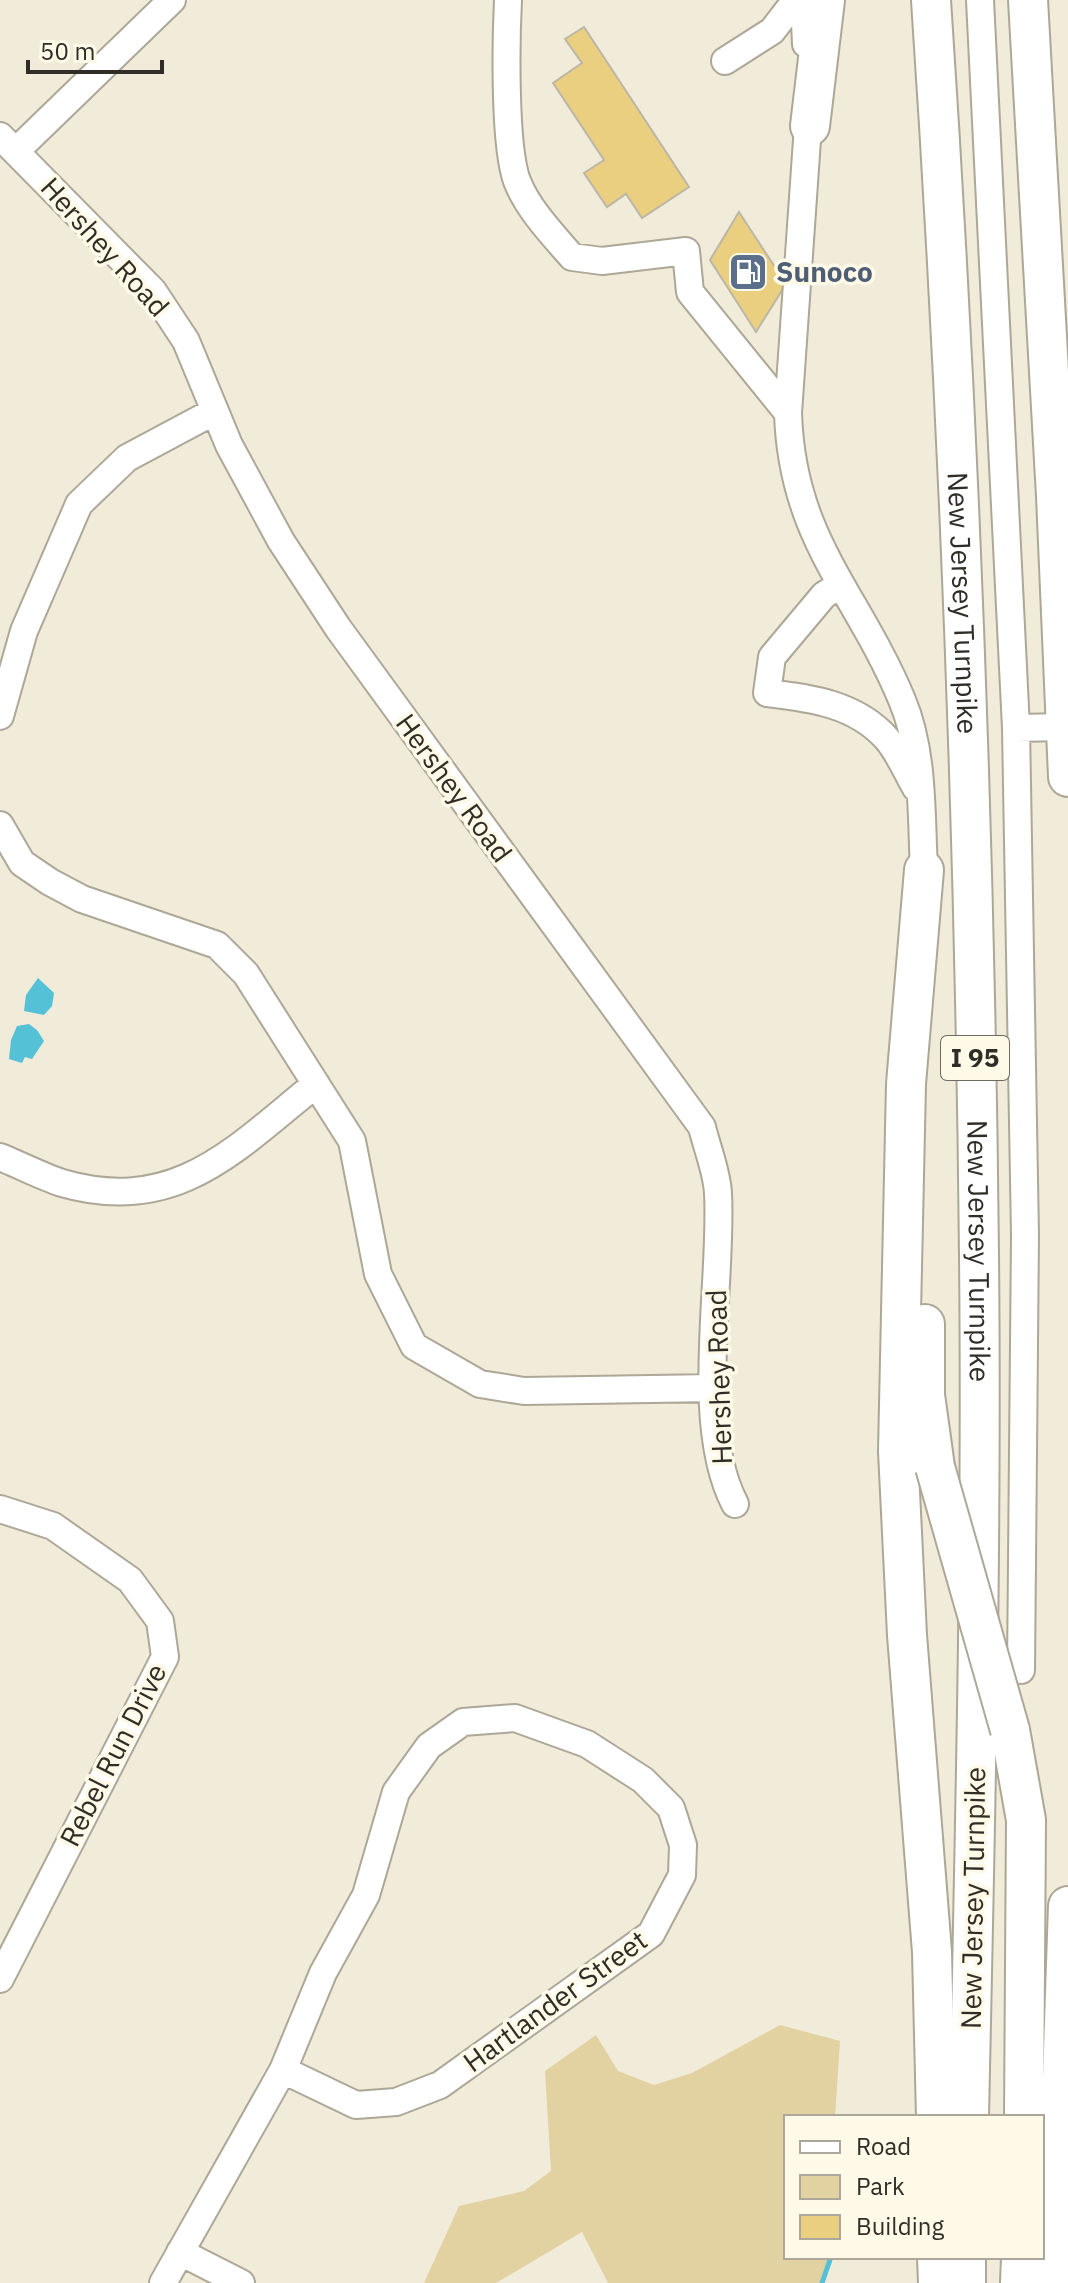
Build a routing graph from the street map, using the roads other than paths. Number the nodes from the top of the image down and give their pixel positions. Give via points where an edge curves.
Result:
1 (172, 0) edge
2 (508, 0) edge
3 (796, 0) edge
4 (804, 0) edge
5 (825, 0) edge
6 (931, 0) edge
7 (980, 0) edge
8 (1028, 0) edge
9 (725, 61) dead end
10 (810, 126) junction
11 (8, 143) edge
12 (215, 411) junction
13 (788, 413) junction
14 (840, 585) junction
15 (0, 716) edge
16 (1066, 727) edge
17 (1016, 728) junction
18 (1068, 777) edge
19 (920, 795) junction
20 (0, 825) edge
21 (924, 870) junction
22 (316, 1084) junction
23 (0, 1157) edge
24 (714, 1388) junction
25 (735, 1504) dead end
26 (0, 1509) edge
27 (1021, 1670) dead end
28 (1068, 1906) edge
29 (0, 1979) edge
30 (283, 2070) junction
31 (936, 2115) edge
32 (969, 2115) edge
33 (1024, 2115) edge
34 (180, 2252) junction
35 (937, 2259) edge
36 (966, 2259) edge
37 (1021, 2259) edge
38 (163, 2283) edge
39 (241, 2283) edge
40 (938, 2283) edge
41 (966, 2283) edge
42 (1020, 2283) edge
43 (1055, 2283) edge

1 - 11 street
2 - 13 street via 512,153 517,181 533,208 572,257 602,261 686,251 690,292
3 - 9 street via 772,31
4 - 10 street
5 - 10 highway
6 - 32 highway, New Jersey Turnpike / I 95 via 960,522 979,1253
7 - 17 street
8 - 16 highway
10 - 13 street
11 - 12 street, Hershey Road via 153,291 186,341
12 - 15 street via 127,458 79,504 24,631
12 - 24 street, Hershey Road via 281,541 338,628 702,1127 719,1191
13 - 14 street via 789,457 801,503
14 - 19 street via 903,703 914,739
14 - 19 street via 824,595 772,657 767,693 811,698 861,715 889,741
16 - 17 street
16 - 18 highway
17 - 27 street via 1025,1235
19 - 21 street
20 - 22 street via 22,863 50,882 82,899 217,945 246,974
21 - 31 highway via 906,1084 898,1451 932,1952
21 - 33 highway, bridge via 931,1075 924,1360 935,1467 1020,1776 1027,1848
22 - 23 street via 209,1170 165,1187 114,1191 63,1183
22 - 24 street via 352,1141 378,1274 414,1346 480,1384 524,1391
24 - 25 street, Hershey Road via 719,1461
26 - 29 street, Rebel Run Drive via 53,1526 130,1580 160,1621 165,1657
28 - 43 highway
30 - 30 street, Hartlander Street via 323,1973 366,1895 396,1792 429,1746 463,1722 515,1718 587,1744 643,1780 671,1808 683,1845 682,1875 651,1934 440,2085 396,2102 356,2105
30 - 34 street, Hartlander Street
34 - 38 street, Hartlander Street
34 - 39 street
35 - 40 highway
36 - 41 highway
37 - 42 highway

